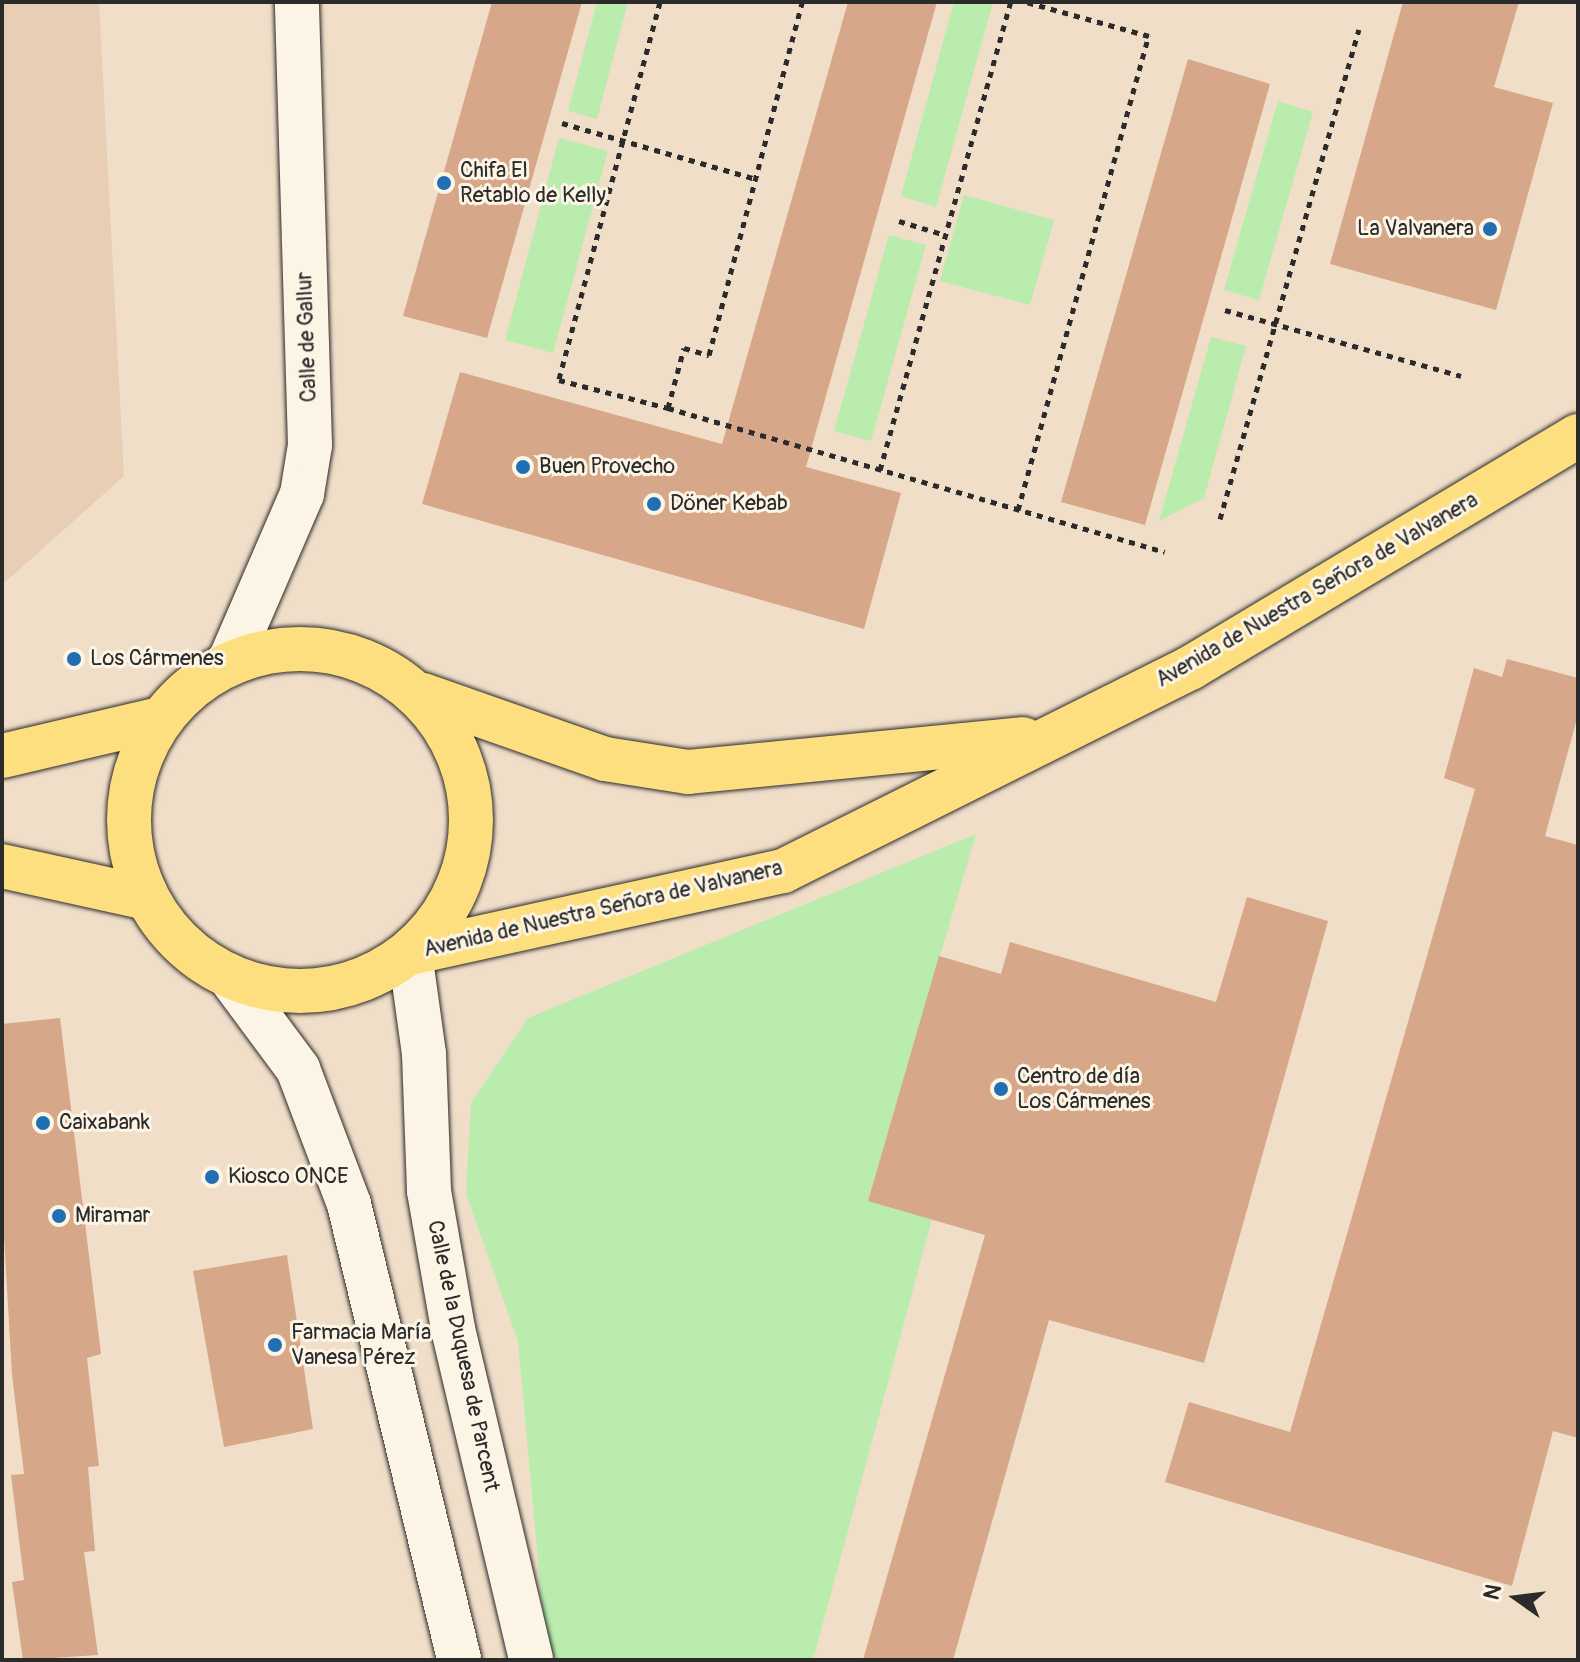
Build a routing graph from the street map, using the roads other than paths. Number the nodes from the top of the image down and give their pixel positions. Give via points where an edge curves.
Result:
1 (297, 2) edge
2 (1578, 436) edge
3 (231, 658) junction
4 (423, 695) junction
5 (155, 720) junction
6 (1053, 736) junction
7 (2, 756) edge
8 (2, 866) edge
9 (143, 897) junction
10 (410, 953) junction
11 (232, 980) junction
12 (459, 1660) edge
13 (531, 1660) edge

1 - 3 street, Calle de Gallur via 310,445 302,494
2 - 6 main road, Avenida de Nuestra Señora de Valvanera via 1190,668
3 - 4 main road via 348,650
3 - 5 main road
4 - 6 main road, Avenida de Nuestra Señora de Valvanera via 605,759 688,772
4 - 10 main road via 462,756 473,827 455,897
5 - 7 main road
5 - 9 main road via 125,807
6 - 10 main road, Avenida de Nuestra Señora de Valvanera via 783,871
8 - 9 main road
9 - 11 main road via 180,947
10 - 11 main road via 355,984 294,993
10 - 13 street, Calle de la Duquesa de Parcent via 424,1054 429,1191 439,1252
11 - 12 street via 298,1069 349,1204

